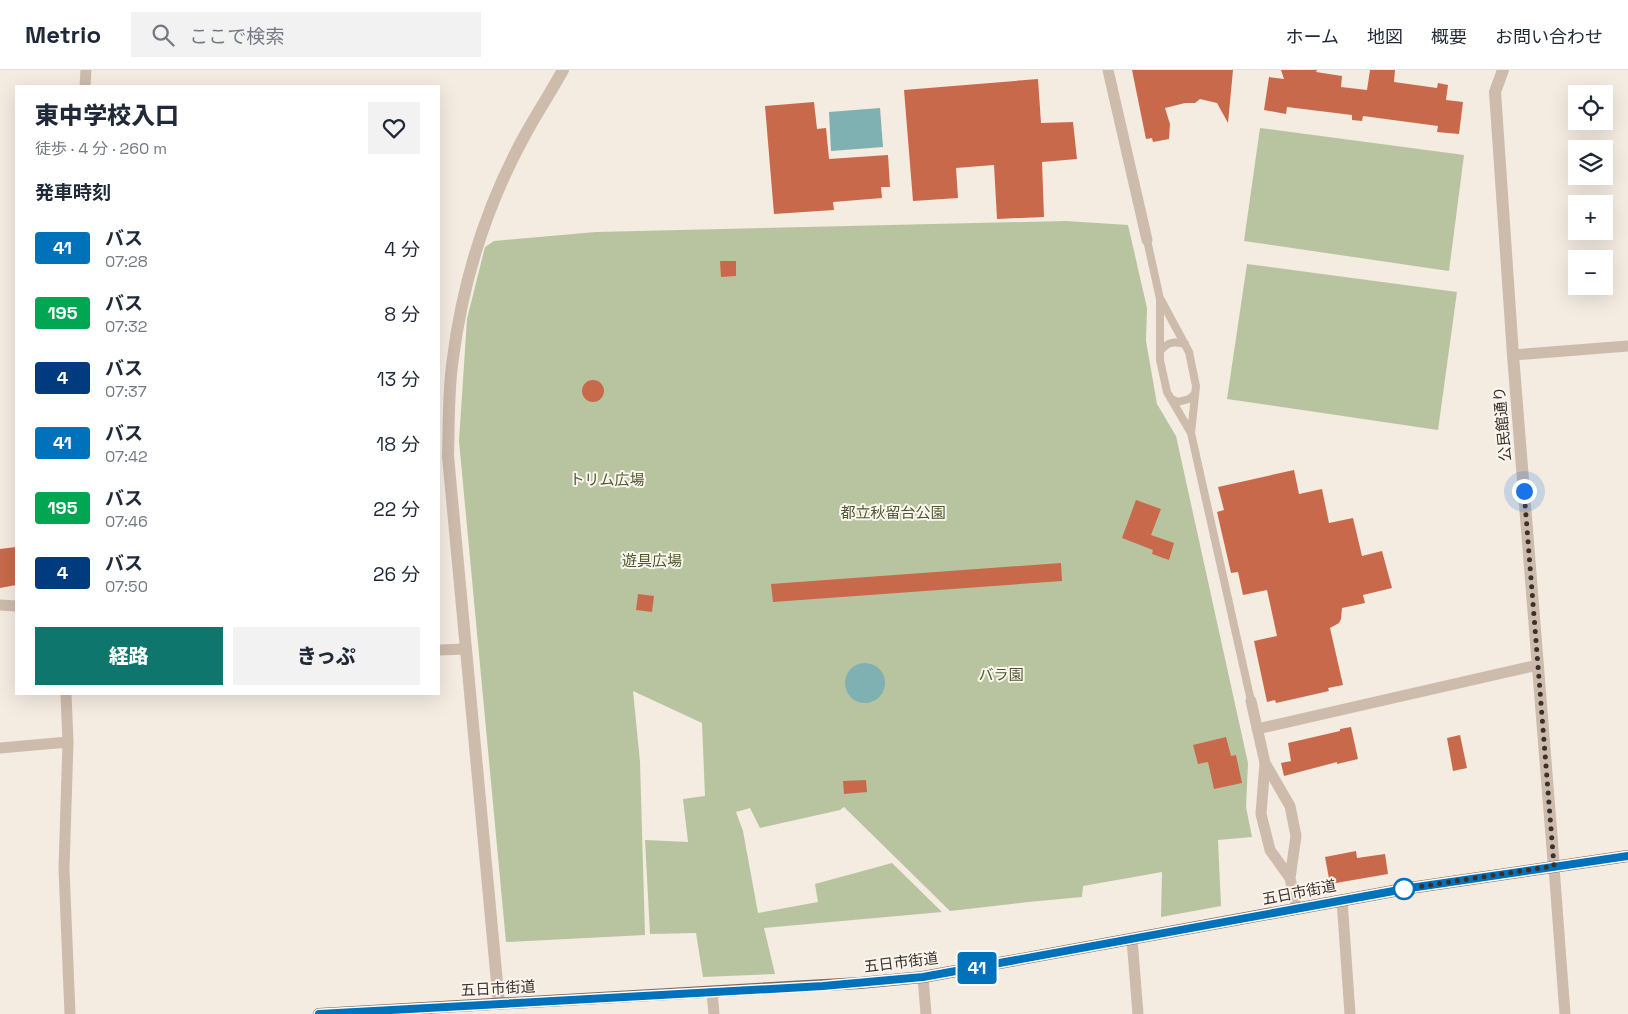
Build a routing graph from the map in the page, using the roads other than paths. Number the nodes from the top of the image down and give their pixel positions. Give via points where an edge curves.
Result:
1 (86, 70) edge
2 (563, 70) edge
3 (1108, 70) edge
4 (1503, 70) edge
5 (86, 85) edge
6 (1147, 240) joint
7 (1160, 299) junction
8 (1185, 344) junction
9 (1628, 346) edge
10 (1160, 351) junction
11 (1513, 355) junction
12 (1195, 394) junction
13 (1171, 399) junction
14 (1191, 432) junction
15 (0, 605) edge
16 (15, 606) edge
17 (466, 649) junction
18 (440, 650) edge
19 (1538, 665) junction
20 (66, 695) edge
21 (1251, 701) joint
22 (1257, 729) junction
23 (68, 742) junction
24 (0, 748) edge
25 (1265, 763) junction
26 (1290, 806) junction
27 (1261, 814) junction
28 (1295, 847) junction
29 (1270, 850) junction
30 (1628, 856) edge
31 (1554, 866) junction
32 (1290, 878) junction
33 (1342, 900) junction
34 (1297, 908) junction
35 (1132, 939) junction
36 (923, 977) junction
37 (712, 992) junction
38 (499, 1004) junction
39 (70, 1014) edge
40 (319, 1014) edge
41 (714, 1014) edge
42 (926, 1014) edge
43 (1138, 1014) edge
44 (1350, 1014) edge
45 (1565, 1014) edge

1 - 5 street
2 - 17 street via 524,136 498,190 463,298 454,350 448,456
3 - 6 street
4 - 11 street, 公民館通り via 1495,92
6 - 7 street
7 - 8 street
7 - 10 street
8 - 10 street via 1166,344
8 - 12 street via 1196,386
9 - 11 street
10 - 13 street
11 - 19 street, 公民館通り
12 - 13 street via 1178,402
12 - 14 street
13 - 14 street
14 - 21 street
15 - 16 street
17 - 18 street
17 - 38 street
19 - 22 street
19 - 31 street, 公民館通り
20 - 23 street
21 - 22 street
22 - 25 street
23 - 24 street
23 - 39 street via 64,869
25 - 26 street
25 - 27 street
26 - 27 street via 1277,799 1266,802
26 - 28 street
27 - 29 street
28 - 29 street via 1289,854 1280,855
28 - 32 street
29 - 32 street
30 - 31 main road, 五日市街道
31 - 33 main road, 五日市街道
31 - 45 street
32 - 34 street
33 - 34 main road, 五日市街道
33 - 44 street
34 - 35 main road, 五日市街道
35 - 36 main road, 五日市街道
35 - 43 street
36 - 37 main road, 五日市街道
36 - 42 street
37 - 38 main road, 五日市街道
37 - 41 street
38 - 40 main road, 五日市街道

